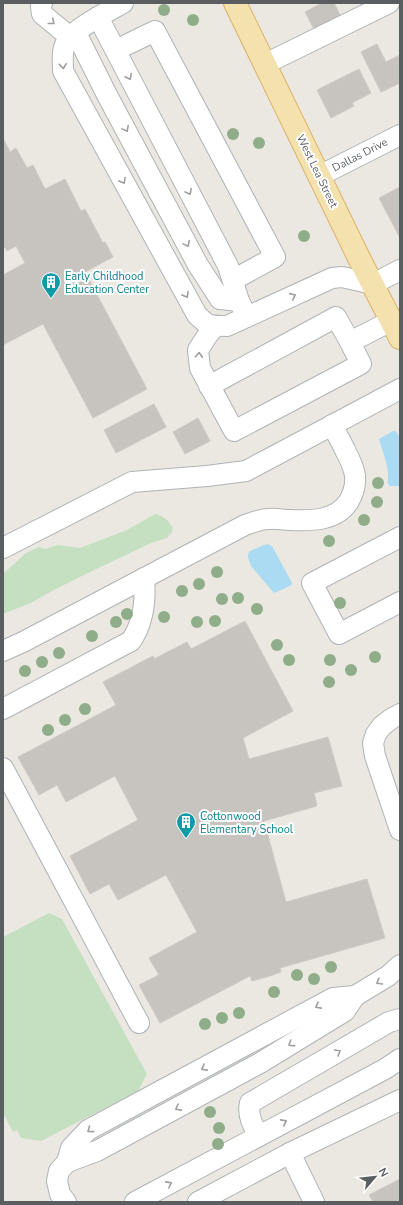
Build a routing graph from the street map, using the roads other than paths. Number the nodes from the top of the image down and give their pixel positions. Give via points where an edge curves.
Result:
1 (42, 3) edge
2 (124, 3) edge
3 (235, 3) edge
4 (389, 3) edge
5 (83, 28) junction
6 (116, 50) junction
7 (265, 64) junction
8 (400, 135) edge
9 (319, 176) junction
10 (400, 270) edge
11 (233, 280) junction
12 (373, 284) junction
13 (243, 309) junction
14 (215, 326) junction
15 (396, 329) edge
16 (350, 342) junction
17 (209, 386) junction
18 (400, 389) edge
19 (332, 425) junction
20 (400, 537) edge
21 (3, 548) edge
22 (144, 578) junction
23 (400, 602) edge
24 (3, 650) edge
25 (3, 710) edge
26 (400, 714) edge
27 (3, 768) edge
28 (400, 830) edge
29 (400, 965) edge
30 (400, 1019) edge
31 (139, 1023) dead end
32 (400, 1059) edge
33 (400, 1100) edge
34 (259, 1136) junction
35 (290, 1154) junction
36 (66, 1202) edge
37 (135, 1202) edge
38 (198, 1202) edge
39 (314, 1202) edge

1 -> 5 street via 42,14
2 - 5 street
3 - 7 main road, West Lea Street
4 - 7 street
5 - 6 street
5 -> 13 street via 121,90 214,266
5 -> 14 street via 66,42 62,54 63,71 197,315 206,324
6 -> 11 street
6 - 11 street via 155,30 275,257
7 - 9 main road, West Lea Street
8 - 9 street, Dallas Drive
9 - 12 main road, West Lea Street
10 - 12 street
11 - 13 street
13 -> 12 street via 332,278 342,277
12 - 15 main road, West Lea Street
13 - 14 street via 227,326
17 -> 14 street via 200,368 198,350
15 - 16 street
16 - 17 street via 336,317
16 - 17 street via 361,364 234,431
18 - 19 street
19 - 21 street via 246,471 132,482
19 - 22 street via 354,467 356,483 347,505 338,513 325,519 269,518 256,521
20 - 23 street via 312,583 339,634
22 - 24 street
22 - 25 street via 146,593 143,609 138,631 131,641
26 - 28 street via 382,726 373,743
27 - 31 street
29 -> 36 street via 388,976 355,996 333,998 88,1130 71,1148 67,1162 59,1171 57,1181 60,1194
34 -> 30 street via 252,1124 248,1109 250,1103 389,1022
34 -> 32 street
33 - 35 street
37 -> 34 street
35 - 38 street
35 - 39 street

